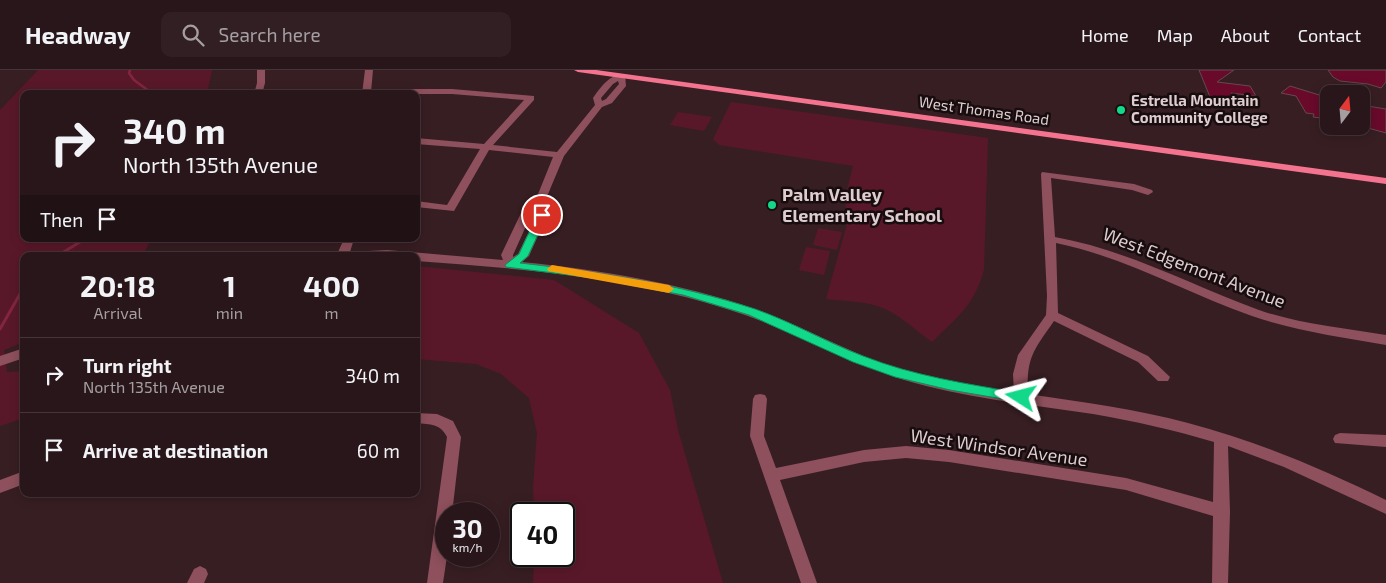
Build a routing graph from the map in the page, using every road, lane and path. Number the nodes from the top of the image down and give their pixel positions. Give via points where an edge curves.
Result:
1 (260, 70) edge
2 (369, 70) edge
3 (578, 70) edge
4 (622, 76) junction
5 (259, 90) edge
6 (366, 90) edge
7 (420, 90) edge
8 (420, 141) edge
9 (486, 147) junction
10 (559, 155) junction
11 (1386, 181) edge
12 (1148, 192) dead end
13 (420, 204) edge
14 (1050, 239) junction
15 (420, 257) edge
16 (510, 265) junction
17 (1052, 315) junction
18 (1386, 340) edge
19 (1164, 377) dead end
20 (1021, 397) junction
21 (760, 399) dead end
22 (420, 418) edge
23 (1221, 438) junction
24 (1340, 439) dead end
25 (1386, 441) edge
26 (770, 476) junction
27 (20, 479) edge
28 (0, 487) edge
29 (1386, 507) edge
30 (1222, 512) junction
31 (435, 583) edge
32 (809, 583) edge
33 (1220, 583) edge

1 - 5 street
2 - 6 street
3 - 4 main road, West Thomas Road
4 - 10 street via 623,84 609,101 599,105
4 - 11 main road, West Thomas Road
7 - 9 street via 531,98
8 - 9 street
9 - 10 street
9 - 13 street via 450,208
10 - 16 street via 538,206 542,215 523,256
12 - 14 street via 1046,174
14 - 17 street
14 - 18 street, West Edgemont Avenue via 1086,246 1131,262 1256,313 1294,324
15 - 16 street
16 - 20 street via 593,275 684,292 752,312 857,359 900,374
17 - 19 street via 1143,359
17 - 20 street via 1024,355 1020,374
20 - 23 street via 1121,413
21 - 26 street via 758,436
22 - 31 street via 448,425 454,437
23 - 29 street via 1299,466
23 - 30 street
24 - 25 street
26 - 30 street, West Windsor Avenue via 864,456 915,453 1126,484
26 - 32 street
27 - 28 street
30 - 33 street

